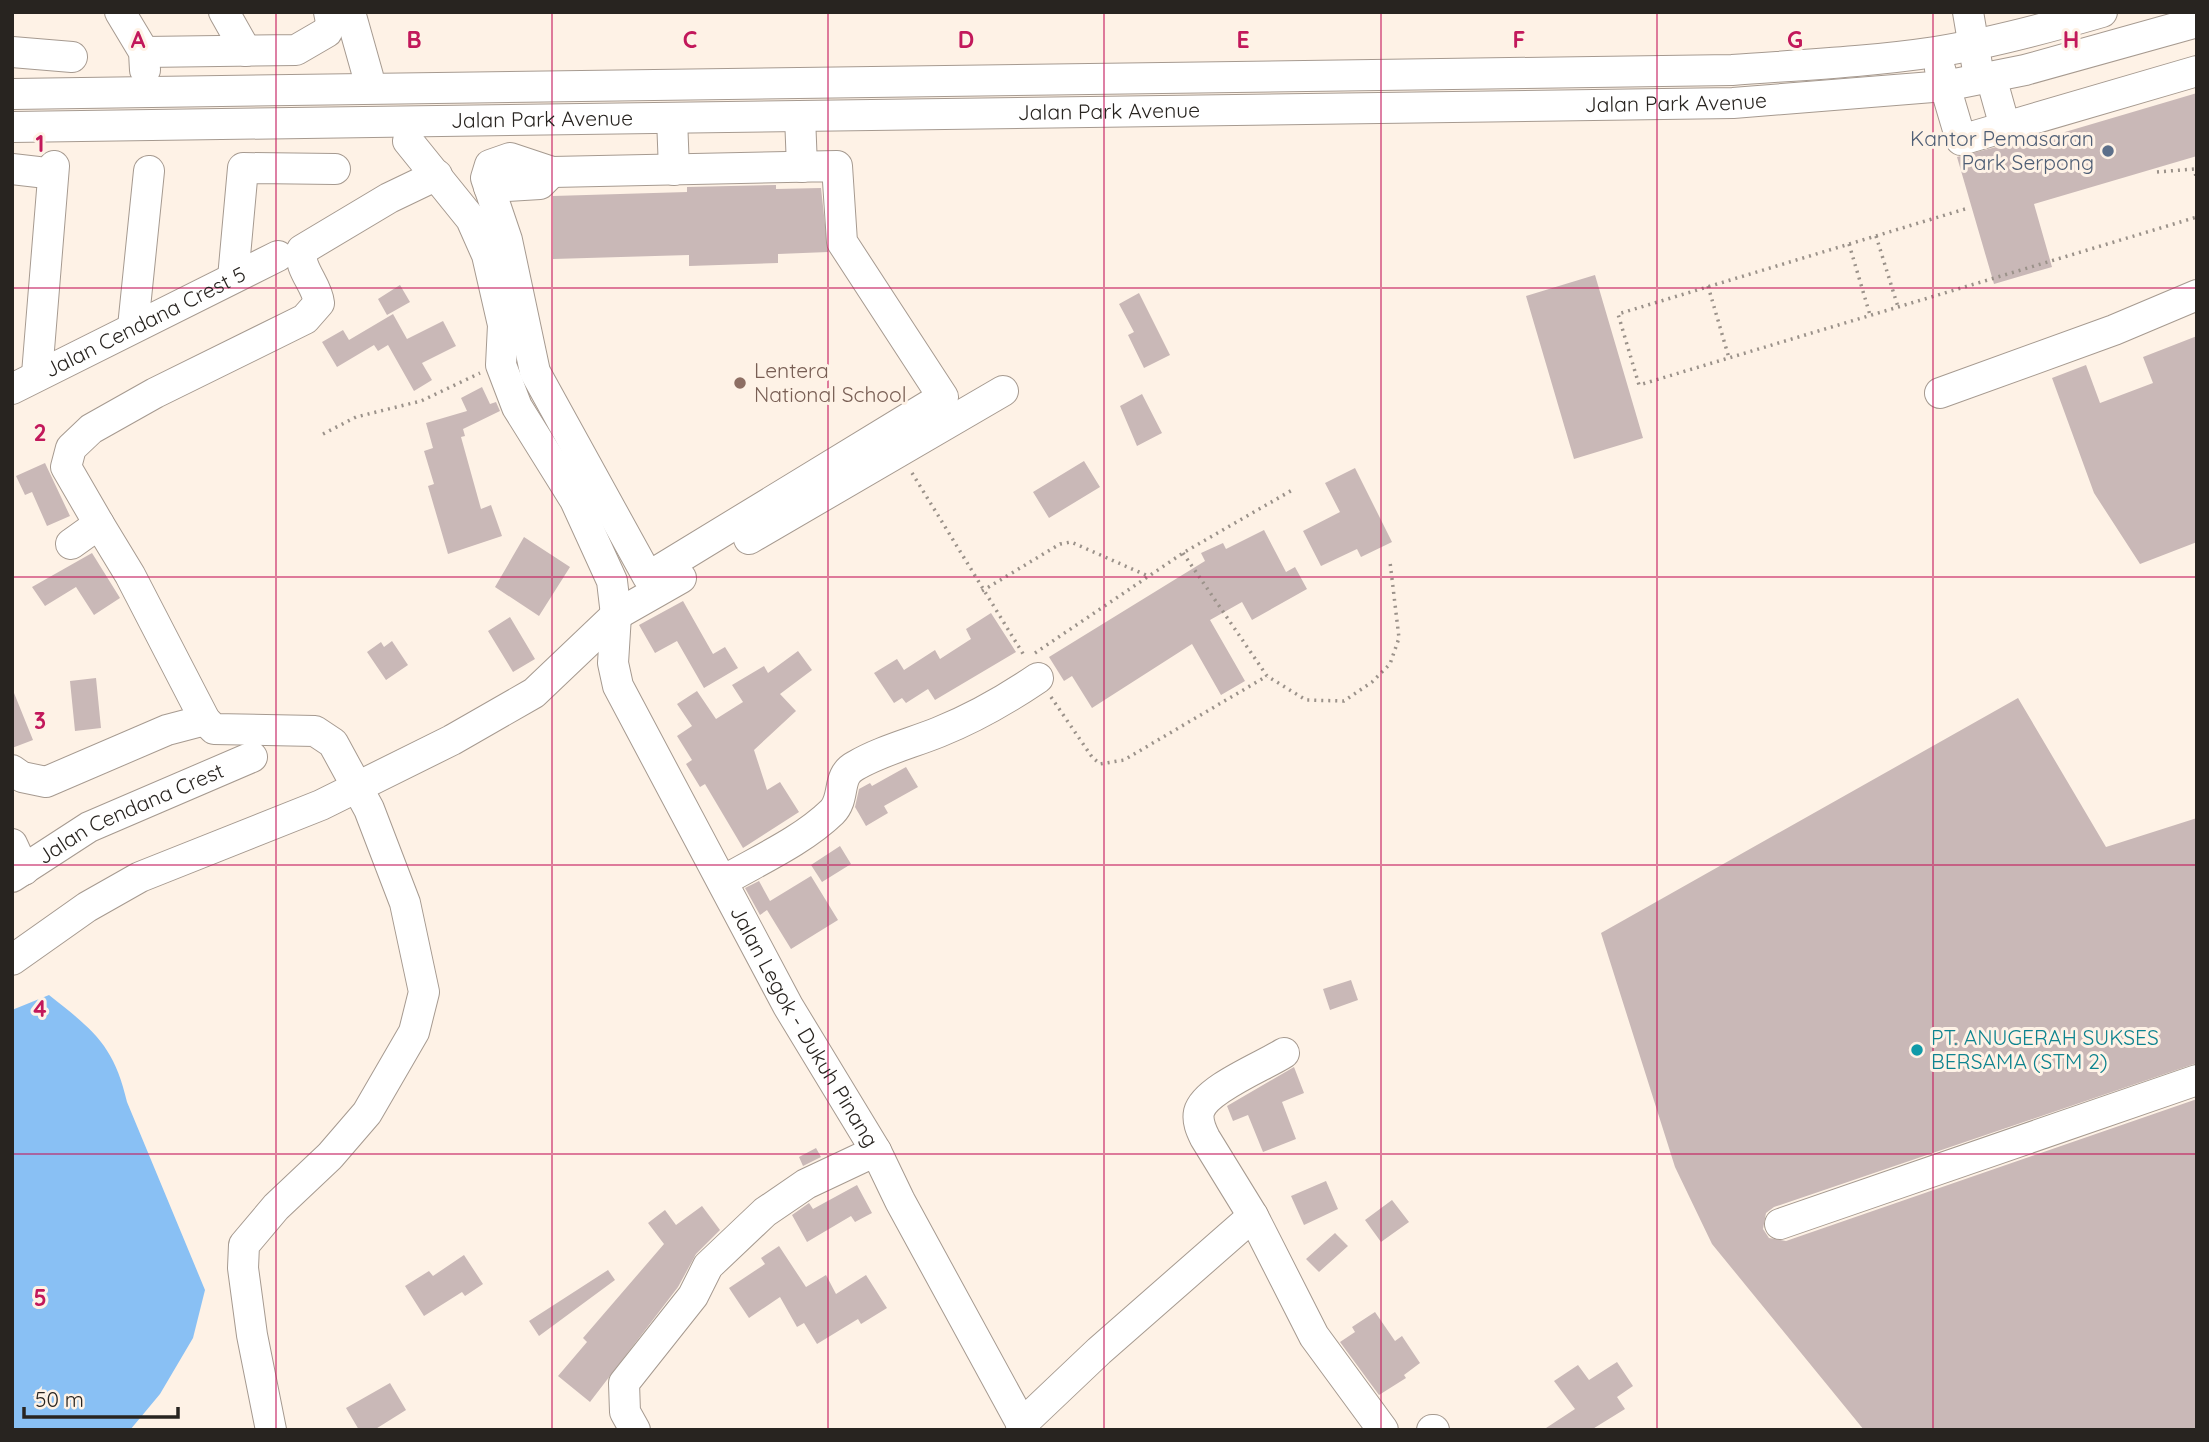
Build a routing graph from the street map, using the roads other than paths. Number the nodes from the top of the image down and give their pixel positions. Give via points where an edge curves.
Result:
1 (120, 12) edge
2 (223, 12) edge
3 (350, 12) edge
4 (1968, 12) edge
5 (2102, 12) edge
6 (328, 22) edge
7 (2197, 22) edge
8 (1974, 45) junction
9 (246, 51) junction
10 (144, 52) junction
11 (1935, 52) junction
12 (26, 53) edge
13 (72, 57) dead end
14 (2064, 60) junction
15 (2197, 71) edge
16 (368, 76) dead end
17 (1985, 78) junction
18 (1945, 86) junction
19 (146, 92) junction
20 (24, 94) edge
21 (2078, 106) junction
22 (800, 116) junction
23 (672, 118) junction
24 (12, 127) edge
25 (2005, 127) junction
26 (408, 141) dead end
27 (802, 167) junction
28 (35, 169) edge
29 (335, 169) dead end
30 (674, 170) junction
31 (149, 171) dead end
32 (437, 175) junction
33 (278, 256) dead end
34 (233, 278) junction
35 (2197, 295) edge
36 (133, 327) junction
37 (25, 381) edge
38 (1003, 391) dead end
39 (1940, 393) dead end
40 (99, 524) junction
41 (71, 544) dead end
42 (617, 615) junction
43 (1038, 678) road end
44 (205, 720) junction
45 (252, 757) dead end
46 (12, 769) edge
47 (359, 787) junction
48 (16, 864) edge
49 (723, 881) junction
50 (12, 960) edge
51 (1284, 1053) dead end
52 (2197, 1080) edge
53 (876, 1151) junction
54 (1254, 1216) junction
55 (1780, 1224) dead end
56 (1023, 1427) edge
57 (271, 1430) edge
58 (635, 1430) edge
59 (1383, 1430) edge

1 - 10 street
2 - 9 street
3 - 16 street
4 - 8 street
5 - 8 street, Jalan Park Avenue
6 - 9 street via 296,50
7 - 14 street, Jalan Park Avenue
8 - 11 street, Jalan Park Avenue
8 - 17 street
9 - 10 street
10 - 19 street
11 - 18 street
11 - 19 street, Jalan Park Avenue via 1732,70
12 - 13 street
12 - 20 street
14 - 17 street, Jalan Park Avenue
14 - 21 street
15 - 21 street
17 - 18 street, Jalan Park Avenue
17 - 25 street
18 - 22 street, Jalan Park Avenue via 1733,103
18 - 25 street via 1961,140
19 - 20 street, Jalan Park Avenue
21 - 25 street
22 - 23 street, Jalan Park Avenue
22 - 27 street
23 - 24 street, Jalan Park Avenue
23 - 30 street
26 - 32 street
27 - 30 street
27 - 30 street via 836,166 842,242 943,397 648,577 535,372 507,240 486,178 490,165 510,158 552,172
28 - 37 street
29 - 34 street via 243,168
31 - 36 street
32 - 40 street via 302,250 301,261 319,303 305,319 144,399 91,429 71,449 66,467
32 - 42 street, Jalan Legok - Dukuh Pinang via 471,219 487,255 503,325 501,365 517,407 575,500 605,562
33 - 34 street, Jalan Cendana Crest 5
34 - 36 street, Jalan Cendana Crest 5
35 - 39 street
36 - 37 street, Jalan Cendana Crest 5
38 - 42 street
40 - 41 street
40 - 44 street
42 - 47 street via 534,693
42 - 49 street, Jalan Legok - Dukuh Pinang via 613,663 618,686
43 - 49 street via 943,730 854,766 842,778 833,811
44 - 46 street via 167,730 46,782
44 - 47 street via 214,729 315,731 333,743
45 - 48 street, Jalan Cendana Crest via 89,827
47 - 50 street via 140,877 87,906
47 - 57 street via 405,904 424,992 414,1032 367,1113 244,1245 252,1335
49 - 53 street, Jalan Legok - Dukuh Pinang via 788,1006
51 - 54 street via 1211,1095 1199,1111 1205,1138
52 - 55 street
53 - 56 street, Jalan Legok - Dukuh Pinang
53 - 58 street via 806,1184 708,1266 693,1296 624,1383 625,1412
54 - 56 street via 1099,1351
54 - 59 street via 1314,1336

